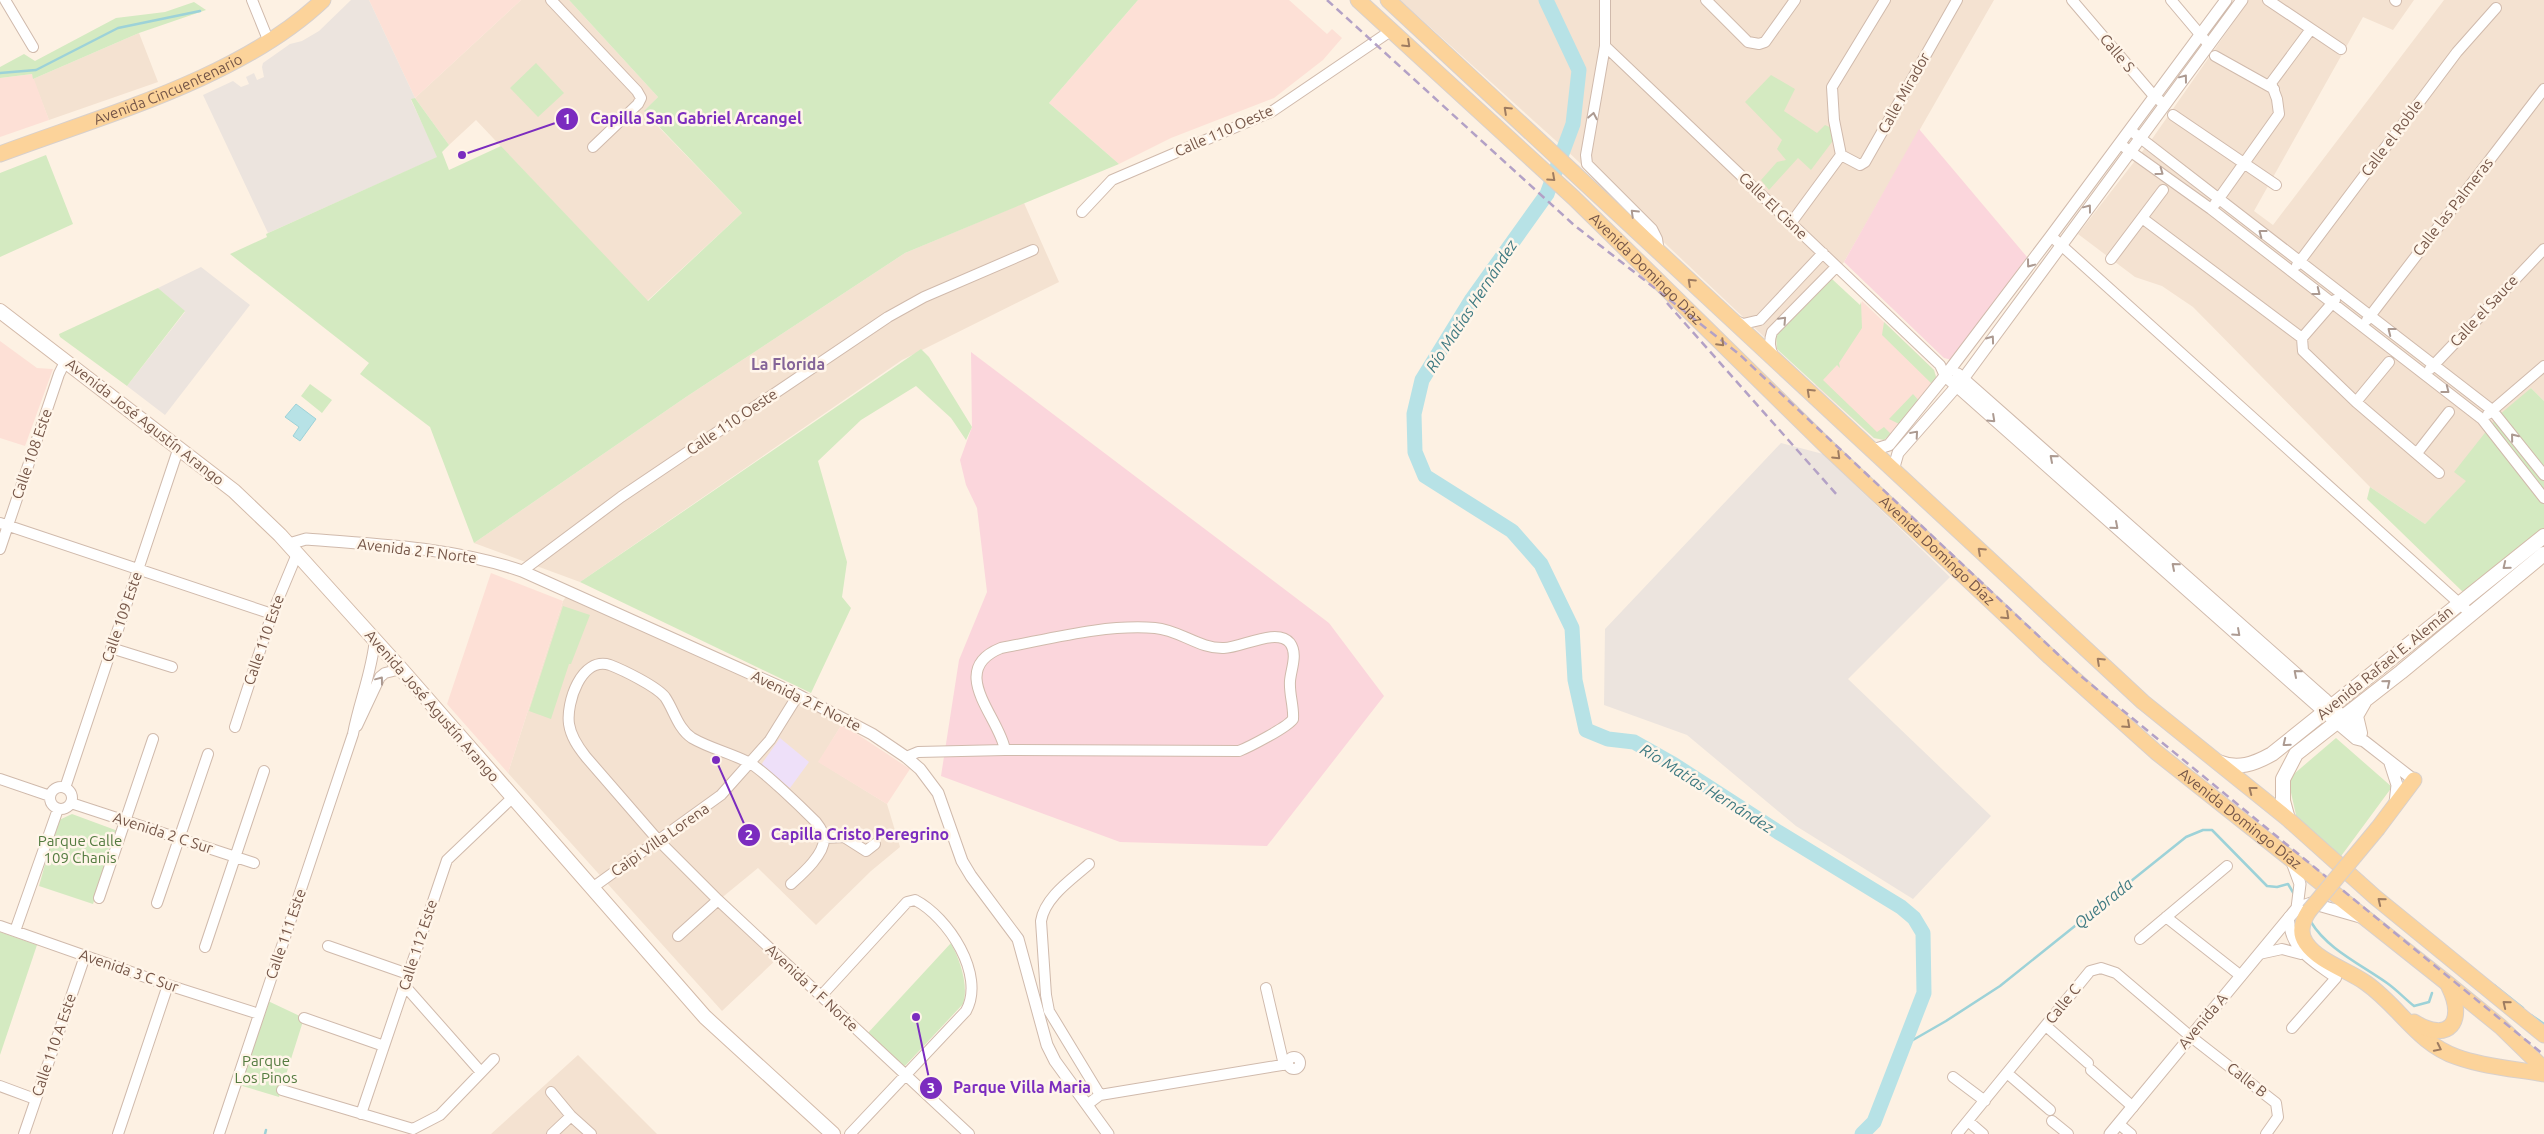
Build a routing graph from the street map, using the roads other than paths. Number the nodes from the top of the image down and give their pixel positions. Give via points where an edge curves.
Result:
1 (5, 0) edge
2 (252, 0) edge
3 (323, 0) edge
4 (551, 0) edge
5 (1358, 0) edge
6 (1388, 0) edge
7 (1605, 0) edge
8 (1706, 0) edge
9 (1795, 0) edge
10 (1885, 0) edge
11 (1957, 0) edge
12 (2072, 0) edge
13 (2171, 0) edge
14 (2226, 0) edge
15 (2242, 0) edge
16 (2268, 0) edge
17 (2496, 8) dead end
18 (2311, 29) junction
19 (1392, 30) junction
20 (2200, 34) junction
21 (269, 42) junction
22 (2209, 45) junction
23 (1606, 46) junction
24 (33, 47) dead end
25 (2341, 49) dead end
26 (2215, 56) dead end
27 (2274, 89) junction
28 (2544, 89) edge
29 (2154, 96) junction
30 (2164, 104) junction
31 (113, 112) junction
32 (2174, 115) dead end
33 (2130, 130) junction
34 (2140, 138) junction
35 (2120, 144) junction
36 (0, 145) edge
37 (593, 147) dead end
38 (2131, 151) junction
39 (0, 154) edge
40 (1841, 155) junction
41 (2244, 162) junction
42 (0, 165) edge
43 (2276, 185) dead end
44 (2163, 190) dead end
45 (2214, 204) junction
46 (1082, 212) dead end
47 (2142, 218) junction
48 (1791, 223) junction
49 (2051, 236) junction
50 (2061, 244) junction
51 (2544, 249) edge
52 (1034, 250) dead end
53 (1659, 252) junction
54 (1823, 253) junction
55 (2111, 260) dead end
56 (2300, 261) junction
57 (1836, 266) junction
58 (2292, 272) junction
59 (2340, 293) junction
60 (2332, 304) junction
61 (0, 310) edge
62 (2371, 315) junction
63 (1730, 318) junction
64 (2363, 325) junction
65 (2302, 338) junction
66 (66, 360) junction
67 (1777, 362) junction
68 (2389, 362) dead end
69 (2434, 364) junction
70 (2544, 366) edge
71 (1945, 370) junction
72 (2426, 374) junction
73 (1959, 382) junction
74 (2356, 402) junction
75 (2492, 410) junction
76 (2449, 412) dead end
77 (2482, 419) junction
78 (1868, 446) junction
79 (179, 447) junction
80 (2417, 453) junction
81 (2542, 470) edge
82 (2439, 473) dead end
83 (1899, 475) junction
84 (2529, 478) junction
85 (2544, 498) edge
86 (4, 525) edge
87 (2544, 536) edge
88 (0, 549) edge
89 (293, 549) junction
90 (2544, 554) edge
91 (138, 570) junction
92 (522, 571) junction
93 (2466, 608) junction
94 (272, 614) junction
95 (375, 639) junction
96 (111, 648) junction
97 (172, 667) dead end
98 (401, 669) junction
99 (798, 695) junction
100 (2365, 701) junction
101 (2329, 709) junction
102 (2341, 720) junction
103 (234, 727) dead end
104 (353, 734) junction
105 (2362, 737) junction
106 (153, 739) dead end
107 (1005, 750) junction
108 (208, 754) dead end
109 (906, 757) junction
110 (2216, 762) junction
111 (2389, 762) junction
112 (750, 763) junction
113 (264, 772) dead end
114 (0, 779) edge
115 (2414, 780) joint
116 (65, 788) junction
117 (50, 796) junction
118 (512, 798) junction
119 (72, 803) junction
120 (2395, 805) junction
121 (58, 809) junction
122 (2288, 819) junction
123 (126, 821) junction
124 (179, 838) junction
125 (824, 838) junction
126 (658, 840) junction
127 (876, 844) dead end
128 (235, 856) junction
129 (2291, 861) junction
130 (254, 863) dead end
131 (1088, 864) dead end
132 (2227, 866) dead end
133 (791, 884) dead end
134 (592, 888) junction
135 (99, 898) dead end
136 (718, 900) junction
137 (156, 903) dead end
138 (2299, 912) junction
139 (2166, 917) junction
140 (2368, 920) junction
141 (0, 926) edge
142 (15, 931) junction
143 (678, 936) dead end
144 (2140, 939) dead end
145 (328, 946) dead end
146 (204, 947) dead end
147 (2259, 954) junction
148 (84, 956) junction
149 (2305, 956) junction
150 (408, 974) junction
151 (2241, 976) junction
152 (2447, 983) junction
153 (168, 985) junction
154 (404, 985) junction
155 (1266, 988) dead end
156 (820, 996) junction
157 (2398, 1011) junction
158 (259, 1014) junction
159 (304, 1018) dead end
160 (2046, 1026) junction
161 (2292, 1028) dead end
162 (2544, 1035) edge
163 (2190, 1036) junction
164 (384, 1046) junction
165 (494, 1059) dead end
166 (2544, 1069) edge
167 (480, 1072) junction
168 (2007, 1073) junction
169 (2544, 1074) edge
170 (905, 1076) junction
171 (1953, 1076) dead end
172 (0, 1086) edge
173 (282, 1090) dead end
174 (551, 1092) dead end
175 (1100, 1096) junction
176 (35, 1099) junction
177 (1985, 1101) junction
178 (1088, 1104) junction
179 (2132, 1107) junction
180 (362, 1114) junction
181 (571, 1116) junction
182 (1968, 1121) junction
183 (2119, 1124) junction
184 (24, 1134) edge
185 (118, 1134) edge
186 (219, 1134) edge
187 (552, 1134) edge
188 (591, 1134) edge
189 (833, 1134) edge
190 (850, 1134) edge
191 (969, 1134) edge
192 (1108, 1134) edge
193 (1957, 1134) edge
194 (1984, 1134) edge
195 (2068, 1134) edge
196 (2110, 1134) edge
197 (2131, 1134) edge
198 (2266, 1134) edge

1 - 24 street
2 - 21 street
3 - 21 main road, Avenida Cincuentenario
4 - 37 street via 641,98
5 - 19 main road, Avenida Domingo Díaz
53 -> 6 main road, Avenida Domingo Díaz
7 - 23 street
8 - 9 street via 1748,42 1759,44 1765,42
10 - 40 street via 1832,87
11 - 40 street, Calle Mirador via 1866,162 1860,165
12 - 29 street, Calle S
13 - 20 street
14 - 20 street
15 - 22 street
16 - 18 street
17 - 56 street, Calle el Roble via 2457,52
18 - 25 street
18 - 27 street via 2271,83
19 - 46 street, Calle 110 Oeste via 1271,112 1112,180
19 -> 129 main road, Avenida Domingo Díaz via 1574,198 1826,446 2040,648 2156,752
20 - 22 street
20 - 29 street
21 - 31 main road, Avenida Cincuentenario via 186,83
30 -> 22 street
23 - 48 street, Calle El Cisne
53 -> 23 street via 1652,229 1587,164
26 - 27 street
27 - 41 street via 2279,114
28 - 62 street, Calle las Palmeras
29 - 30 street, Calle S
29 - 33 street
30 - 34 street
31 - 36 main road via 88,115
31 - 39 main road, Avenida Cincuentenario
31 - 42 main road via 93,127
32 - 41 street
33 - 34 street
33 - 35 street
34 - 38 street
34 - 45 street
35 - 38 street
35 - 49 street
38 -> 45 street
50 -> 38 street
40 - 48 street
41 - 43 street
41 - 45 street
44 - 47 street
56 -> 45 street
45 - 58 street
47 - 55 street
47 - 65 street
48 - 54 street, Calle El Cisne
49 - 50 street
49 -> 71 street
73 -> 50 street
50 - 93 street
51 - 69 street, Calle el Sauce
52 - 92 street, Calle 110 Oeste via 888,317 621,496
63 -> 53 main road, Avenida Domingo Díaz
54 - 57 street, Calle El Cisne
54 - 63 street via 1760,320 1744,324
56 - 58 street, Calle el Roble
56 - 59 street
67 -> 57 street via 1770,350 1772,332
57 - 71 street, Calle El Cisne
58 -> 60 street
59 - 60 street
59 - 62 street
60 - 64 street
60 - 65 street
61 - 66 main road, Avenida José Agustín Arango
62 - 64 street, Calle las Palmeras
69 -> 62 street
63 - 67 main road, Avenida Domingo Díaz
64 - 72 street
65 - 74 street via 2303,351
66 - 79 main road, Avenida José Agustín Arango
66 - 86 street, Calle 108 Este
78 -> 67 main road, Avenida Domingo Díaz
68 - 74 street
69 - 72 street, Calle el Sauce
69 - 75 street
70 - 75 street
71 - 73 street
71 - 78 street via 1889,445 1876,449
72 -> 77 street
83 -> 73 street via 1894,467 1898,453
73 - 101 street
74 - 80 street
75 - 77 street
81 -> 75 street
76 - 80 street
77 - 84 street
78 - 83 main road, Avenida Domingo Díaz
79 - 89 main road, Avenida José Agustín Arango via 234,491
79 - 91 street, Calle 109 Este
80 - 82 street
81 - 84 street
110 -> 83 main road, Avenida Domingo Díaz via 2143,702
84 - 85 street
86 - 88 street, Calle 108 Este
86 - 91 street
87 -> 93 main road, Avenida Rafael E. Alemán
89 - 92 street, Avenida 2 F Norte via 306,539 442,550 488,559
89 - 94 street, Calle 110 Este
89 - 95 main road, Avenida José Agustín Arango
90 - 93 main road, Avenida Rafael E. Alemán
91 - 94 street
91 - 96 street, Calle 109 Este
92 - 99 street, Avenida 2 F Norte
100 -> 93 main road, Avenida Rafael E. Alemán
93 - 101 main road, Avenida Rafael E. Alemán
94 - 103 street, Calle 110 Este
95 - 98 main road, Avenida José Agustín Arango
95 - 104 street, Calle 111 Este via 372,667
96 - 97 street
96 - 116 street, Calle 109 Este
104 -> 98 street, Calle 111 Este via 380,677
98 - 118 main road, Avenida José Agustín Arango
99 - 109 street, Avenida 2 F Norte via 854,724
99 - 112 street, Caipi Villa Lorena via 770,740
100 - 102 main road, Avenida Rafael E. Alemán
100 - 105 main road via 2356,716
101 - 102 street
101 -> 110 main road, Avenida Rafael E. Alemán via 2259,761 2229,767
102 - 105 street via 2356,739
102 - 122 main road, Avenida Rafael E. Alemán via 2296,754 2288,766 2283,779
104 - 158 street, Calle 111 Este
105 - 111 street
106 - 123 street
107 - 107 street via 1238,752 1282,729 1293,718 1290,682 1293,651 1290,643 1281,638 1270,637 1224,648 1198,644 1170,630 1136,628 1084,633 1000,648 981,663 977,685 979,696 1000,730
107 - 109 street via 918,752
108 - 124 street
109 - 178 street, Avenida 2 F Norte via 934,787 971,876 1018,939 1047,1045 1055,1062
122 -> 110 main road, Avenida Domingo Díaz
111 - 115 street
111 - 120 street via 2397,785
112 - 125 street via 817,823
112 - 126 street, Caipi Villa Lorena via 721,796
112 - 126 street, Avenida 1 F Norte via 692,737 655,688 609,665 592,666 584,672 569,712 571,733 586,757
113 - 128 street
114 - 117 street
115 - 120 main road
116 - 117 street via 57,788
116 - 119 street via 70,792
117 - 121 street via 52,805
118 - 134 main road, Avenida José Agustín Arango
118 - 150 street, Calle 112 Este via 447,860
119 - 121 street
119 - 123 street, Avenida 2 C Sur
120 - 138 main road, bridge via 2378,828
121 - 142 street
162 -> 122 main road, Avenida Domingo Díaz via 2375,897
123 - 124 street, Avenida 2 C Sur
123 - 135 street
124 - 128 street, Avenida 2 C Sur
124 - 137 street
125 - 127 street via 844,837 866,851
125 - 133 street via 823,847
126 - 134 street, Caipi Villa Lorena
126 - 136 street, Avenida 1 F Norte
128 - 130 street, Avenida 2 C Sur
128 - 146 street
129 - 138 street via 2300,884
129 - 140 main road, Avenida Domingo Díaz
131 - 175 street via 1047,902 1041,921 1049,1011
132 - 139 street
134 - 189 main road, Avenida José Agustín Arango via 705,1017
136 - 143 street
136 - 156 street, Avenida 1 F Norte
138 - 140 street via 2311,903
138 - 147 street, Avenida A
138 - 149 street via 2292,939
138 - 157 main road via 2305,942 2317,953 2367,983
139 - 144 street
139 - 151 street
140 - 152 main road, Avenida Domingo Díaz
141 - 142 street, Avenida 3 C Sur
142 - 148 street, Avenida 3 C Sur
145 - 150 street
147 - 149 street via 2282,949
147 - 151 street, Avenida A
148 - 153 street, Avenida 3 C Sur
148 - 176 street, Calle 110 A Este
149 - 161 street via 2336,978
150 - 154 street, Calle 112 Este
151 - 163 street, Avenida A
152 - 157 main road via 2456,1000 2457,1012 2455,1022 2446,1030 2426,1030
152 - 166 main road, Avenida Domingo Díaz via 2501,1027
153 - 158 street, Avenida 3 C Sur
153 - 185 street
154 - 164 street, Calle 112 Este
154 - 167 street
155 - 175 street via 1286,1065
156 - 170 street, Avenida 1 F Norte
156 - 170 street via 907,902 915,900 921,903 948,927 960,944 967,965 971,1002
157 -> 169 main road via 2431,1045 2457,1057
158 - 186 street, Calle 111 Este
159 - 164 street
160 - 163 street, Calle C via 2090,971 2101,968 2116,973
160 - 168 street, Calle C
160 - 179 street
163 - 179 street, Avenida A
163 - 198 street, Calle B via 2276,1102 2278,1117
164 - 180 street, Calle 112 Este
165 - 167 street
167 - 180 street via 440,1115 417,1128 409,1129
168 - 177 street, Calle C
168 - 195 street
170 - 190 street
170 - 191 street, Avenida 1 F Norte
171 - 177 street
172 - 176 street
173 - 180 street
174 - 181 street
175 - 178 street
176 - 184 street, Calle 110 A Este
177 - 182 street, Calle C
178 - 192 street, Avenida 2 F Norte
179 - 183 street, Avenida A
181 - 187 street
181 - 188 street
182 - 193 street, Calle C
182 - 194 street
183 - 196 street, Avenida A
183 - 197 street

